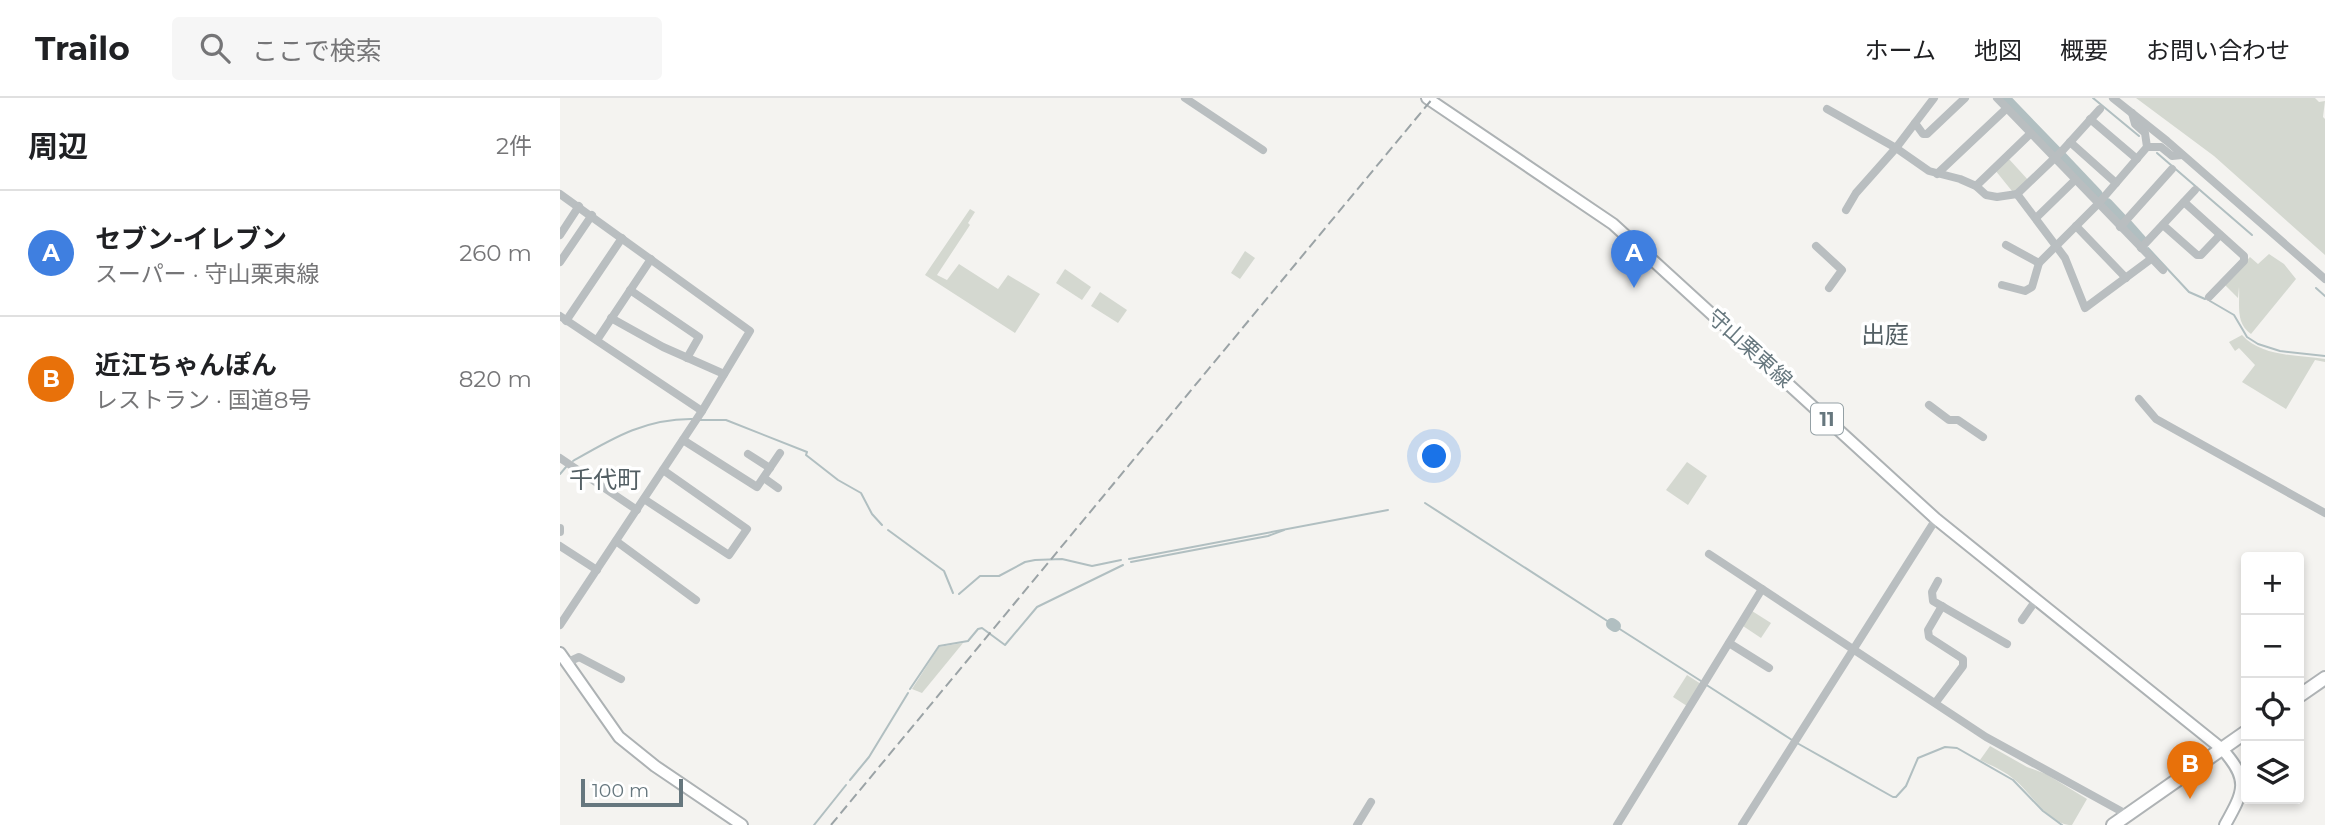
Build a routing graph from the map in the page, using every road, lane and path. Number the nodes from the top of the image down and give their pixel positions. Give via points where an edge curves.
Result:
1 (1185, 98) edge
2 (1427, 98) edge
3 (1934, 98) edge
4 (1965, 98) edge
5 (1997, 98) edge
6 (2113, 98) edge
7 (2007, 108) junction
8 (1827, 109) dead end
9 (2100, 109) dead end
10 (2132, 113) junction
11 (2090, 119) junction
12 (1915, 122) junction
13 (2031, 133) junction
14 (2070, 142) junction
15 (2147, 147) junction
16 (1896, 148) junction
17 (1263, 150) dead end
18 (2182, 155) junction
19 (2055, 158) junction
20 (2137, 159) junction
21 (2172, 169) dead end
22 (1937, 174) junction
23 (2076, 180) junction
24 (2116, 183) junction
25 (1976, 186) junction
26 (2195, 190) dead end
27 (560, 194) edge
28 (2017, 194) junction
29 (2184, 202) junction
30 (2098, 204) junction
31 (579, 206) junction
32 (1846, 210) dead end
33 (592, 215) junction
34 (2036, 218) junction
35 (2163, 225) junction
36 (2076, 226) junction
37 (2120, 227) junction
38 (560, 235) edge
39 (2220, 235) junction
40 (622, 238) junction
41 (2006, 244) dead end
42 (2056, 244) junction
43 (1816, 246) dead end
44 (2141, 248) junction
45 (651, 258) junction
46 (2151, 258) junction
47 (560, 262) edge
48 (2039, 263) junction
49 (2163, 270) dead end
50 (2126, 278) junction
51 (2325, 279) edge
52 (2001, 285) dead end
53 (1829, 288) dead end
54 (630, 290) junction
55 (2209, 297) dead end
56 (563, 318) edge
57 (611, 318) junction
58 (597, 340) junction
59 (687, 358) junction
60 (724, 374) junction
61 (2139, 399) dead end
62 (1929, 405) dead end
63 (702, 411) junction
64 (1983, 437) dead end
65 (683, 440) junction
66 (780, 453) dead end
67 (748, 454) dead end
68 (560, 458) edge
69 (770, 468) junction
70 (663, 470) junction
71 (764, 478) junction
72 (778, 488) dead end
73 (644, 499) junction
74 (637, 510) junction
75 (2325, 513) edge
76 (1936, 519) junction
77 (616, 541) junction
78 (560, 546) edge
79 (1710, 554) dead end
80 (597, 570) junction
81 (1938, 581) dead end
82 (1762, 589) junction
83 (696, 600) dead end
84 (2036, 600) junction
85 (1942, 606) junction
86 (2022, 620) dead end
87 (560, 625) edge
88 (1729, 643) junction
89 (2007, 644) dead end
90 (1854, 648) junction
91 (563, 658) edge
92 (1769, 668) dead end
93 (621, 678) dead end
94 (2325, 678) edge
95 (2304, 693) edge
96 (1936, 702) junction
97 (2241, 736) edge
98 (2222, 749) junction
99 (1371, 802) dead end
100 (2127, 815) junction
101 (742, 825) edge
102 (1357, 825) edge
103 (1617, 825) edge
104 (1742, 825) edge
105 (2113, 825) edge
106 (2225, 825) edge

1 - 17 street
2 - 76 main road, 守山栗東線 / 11 via 1613,223
3 - 12 street
4 - 12 street via 1927,134
5 - 7 street
6 - 10 street
7 - 13 street
7 - 22 street
8 - 16 street
9 - 11 street
10 - 15 street via 2145,133
10 - 18 street
11 - 14 street
11 - 20 street
12 - 16 street
13 - 19 street
13 - 25 street
14 - 19 street
14 - 24 street
15 - 18 street
15 - 20 street
16 - 22 street
16 - 32 street
18 - 51 street
19 - 23 street
19 - 28 street
20 - 24 street
21 - 37 street
22 - 25 street
23 - 30 street
23 - 34 street
24 - 30 street
25 - 28 street via 1986,195
26 - 29 street
27 - 31 street
28 - 34 street
29 - 35 street
29 - 39 street
30 - 36 street
30 - 37 street
31 - 33 street
31 - 38 street
33 - 40 street
33 - 47 street
34 - 42 street
35 - 39 street via 2197,255
35 - 44 street
36 - 42 street
36 - 50 street
37 - 44 street
39 - 55 street via 2244,261
40 - 45 street
40 - 56 street
41 - 48 street
42 - 48 street
42 - 50 street via 2085,308
43 - 53 street via 1843,270
44 - 46 street
45 - 54 street
45 - 60 street via 750,331
46 - 49 street
46 - 50 street
48 - 52 street via 2032,288 2025,291
54 - 57 street
54 - 59 street via 699,337
56 - 58 street
57 - 58 street
57 - 59 street
58 - 63 street
59 - 60 street
60 - 63 street
61 - 75 street via 2155,419
62 - 64 street
63 - 65 street
65 - 70 street
65 - 71 street via 757,487
66 - 69 street
67 - 69 street
68 - 74 street
69 - 71 street
70 - 73 street
70 - 73 street via 747,529 729,555
71 - 72 street
73 - 74 street
74 - 77 street
76 - 84 main road, 守山栗東線 / 11
76 - 90 street
77 - 80 street
77 - 83 street
78 - 80 street
79 - 82 street
80 - 87 street
81 - 85 street via 1933,600
82 - 88 street
82 - 90 street
84 - 86 street
84 - 98 main road, 守山栗東線 / 11
85 - 89 street
85 - 96 street via 1928,630 1929,637 1963,659 1963,666
88 - 92 street
88 - 103 street
90 - 96 street
90 - 104 street
91 - 93 street via 579,657
91 - 101 main road via 619,737
94 - 95 highway
96 - 100 street via 2017,755
97 - 98 highway
98 - 100 highway
98 - 106 main road, 守山栗東線 via 2239,769 2243,786
99 - 102 street
100 - 105 highway

